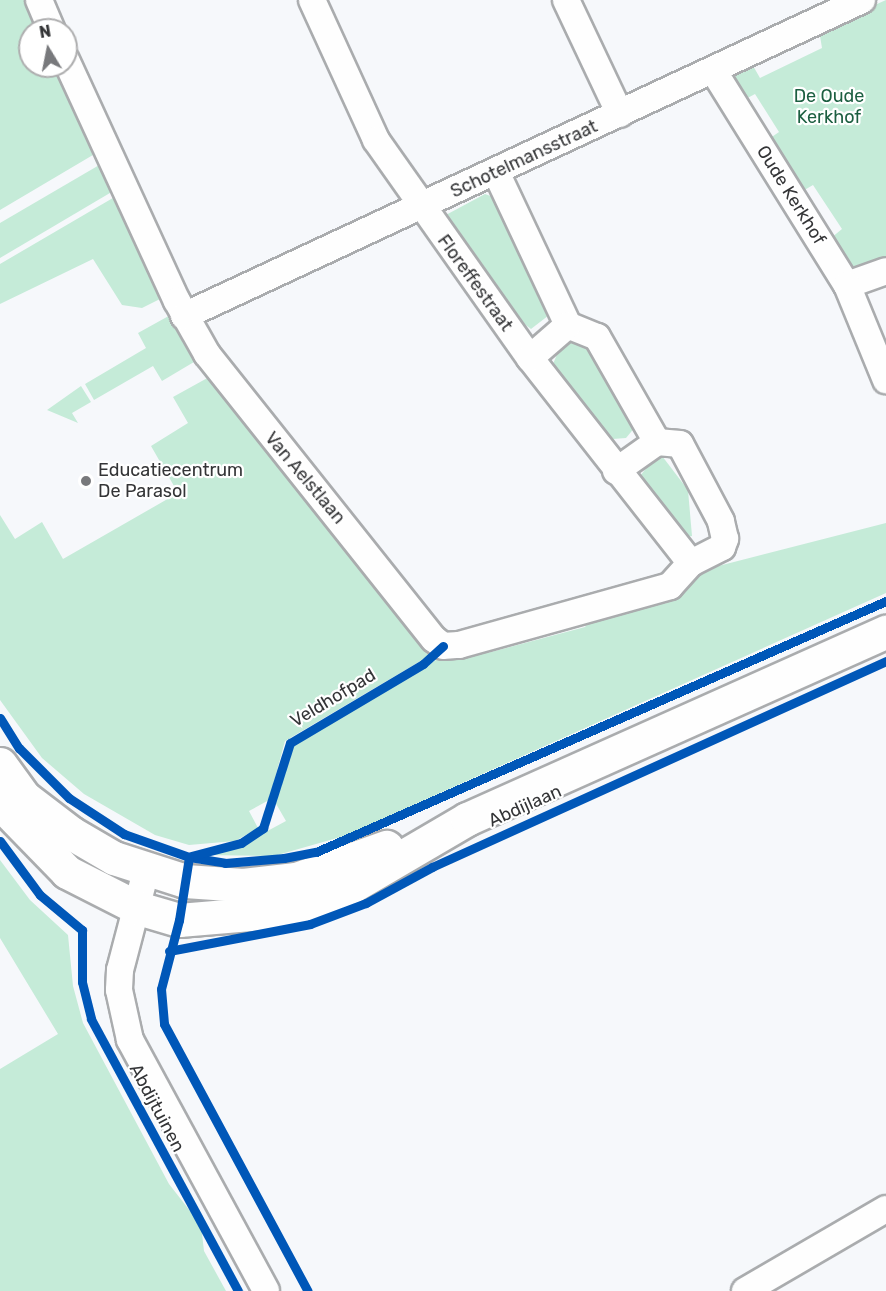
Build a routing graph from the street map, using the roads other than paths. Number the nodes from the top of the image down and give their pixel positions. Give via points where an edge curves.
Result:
1 (39, 0) edge
2 (312, 0) edge
3 (566, 0) edge
4 (862, 0) edge
5 (47, 18) edge
6 (713, 70) junction
7 (74, 78) edge
8 (620, 114) junction
9 (496, 172) junction
10 (420, 208) junction
11 (886, 271) edge
12 (848, 285) junction
13 (184, 316) junction
14 (568, 325) junction
15 (530, 358) junction
16 (886, 380) edge
17 (657, 442) junction
18 (616, 471) junction
19 (691, 563) junction
20 (886, 632) edge
21 (0, 764) edge
22 (0, 803) edge
23 (467, 819) junction
24 (146, 871) junction
25 (138, 908) junction
26 (886, 1209) edge
27 (266, 1291) edge
28 (745, 1291) edge

1 - 5 street
2 - 10 street, Floreffestraat via 376,140
3 - 8 street
4 - 6 street, Schotelmansstraat
6 - 8 street, Schotelmansstraat
6 - 12 street, Oude Kerkhof
7 - 13 street, Van Aelstlaan
8 - 9 street, Schotelmansstraat
9 - 10 street, Schotelmansstraat
9 - 14 street
10 - 13 street, Schotelmansstraat
10 - 15 street, Floreffestraat
11 - 12 street
12 - 16 street, Oude Kerkhof
13 - 19 street, Van Aelstlaan via 207,354 305,482 320,492 443,645 670,586
14 - 15 street
14 - 17 street via 597,337
15 - 18 street, Floreffestraat
17 - 18 street
17 - 19 street via 680,444 721,521 725,538 722,547
18 - 19 street, Floreffestraat
20 - 23 street, Abdijlaan
21 - 24 street, Abdijlaan via 24,797 71,833
22 - 25 street, Abdijlaan via 67,872
23 - 24 street, Abdijlaan via 296,879 243,885 185,881
23 - 25 street, Abdijlaan via 344,891 286,911 179,920
24 - 25 street, Abdijtuinen
25 - 27 street, Abdijtuinen via 119,990 130,1040
26 - 28 street

